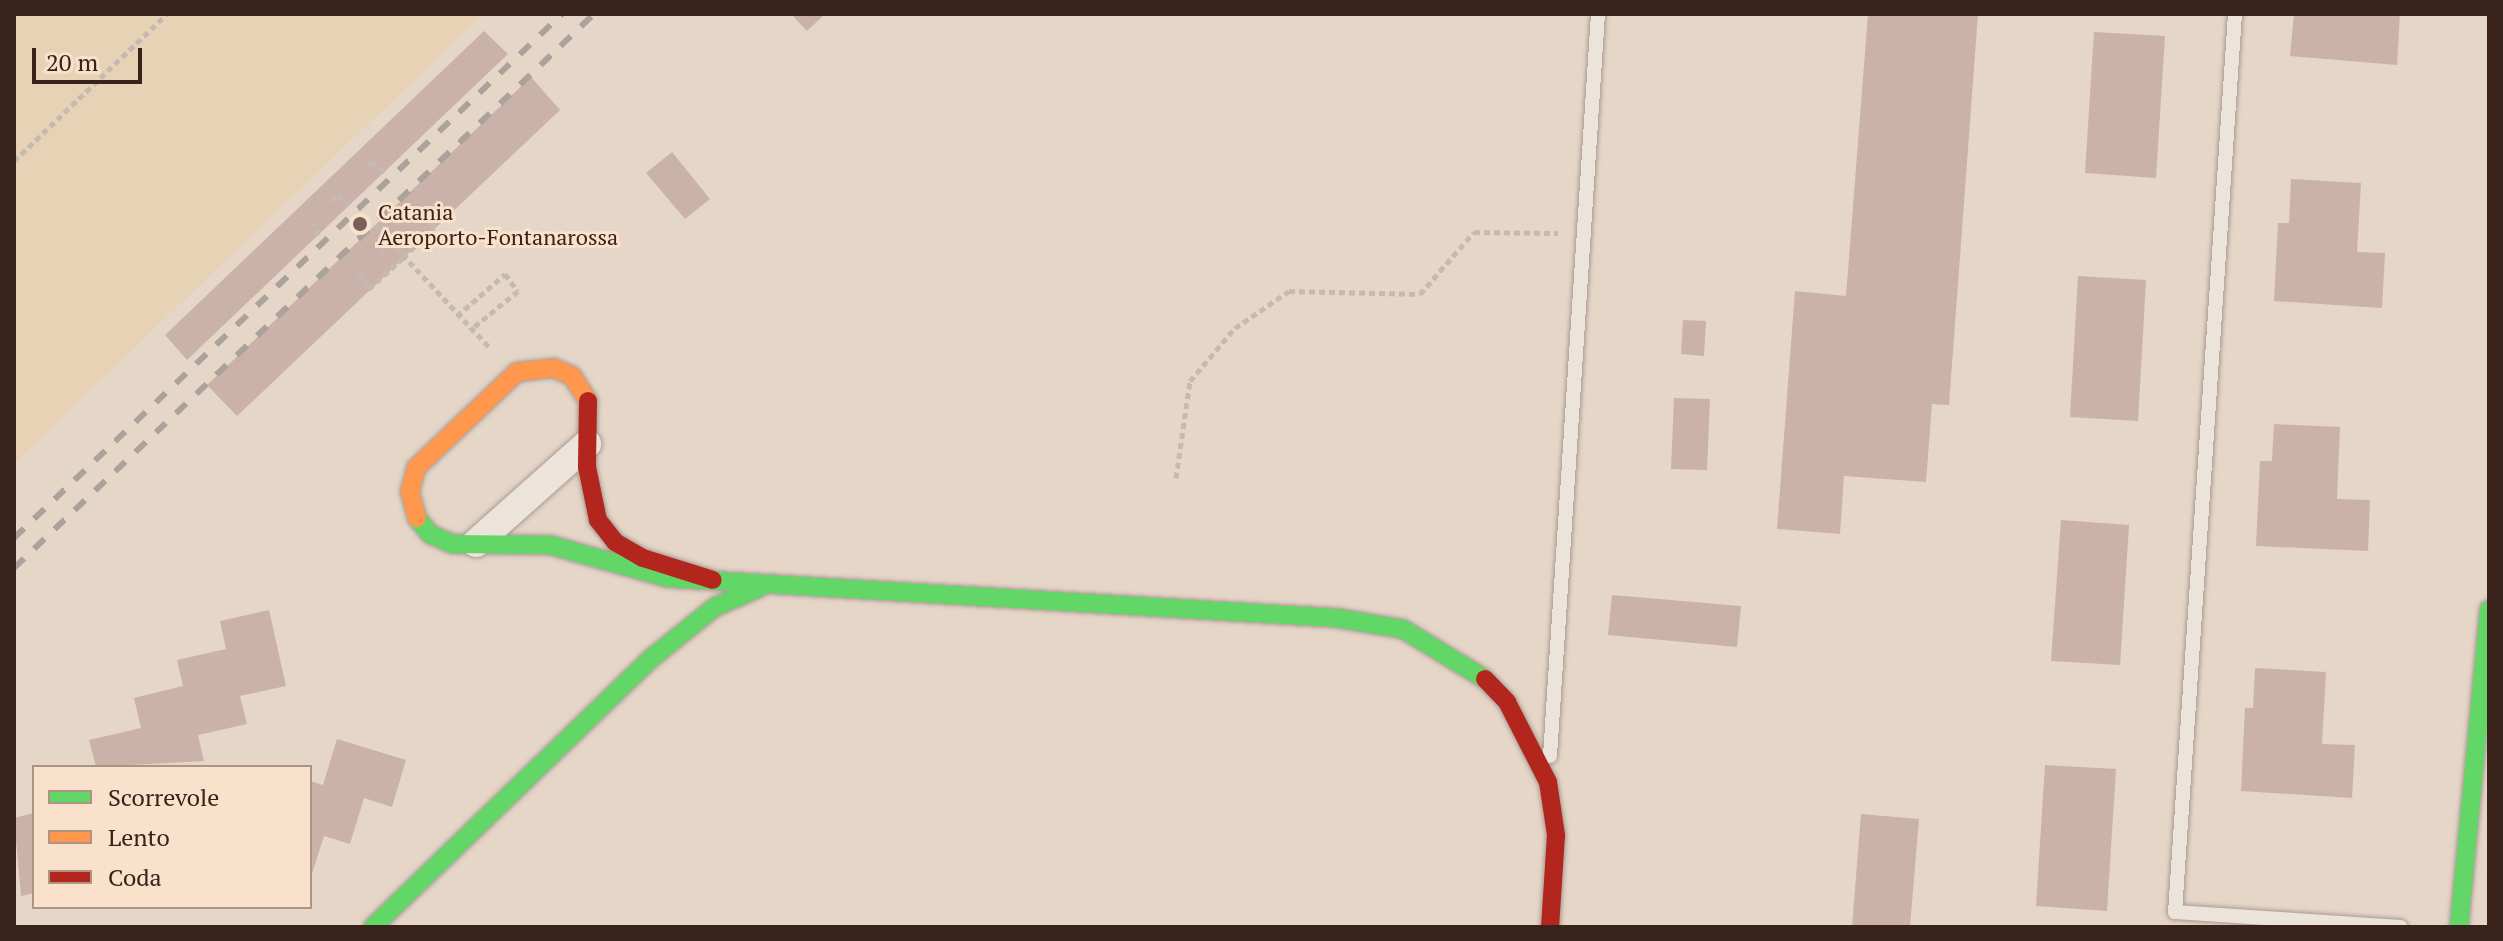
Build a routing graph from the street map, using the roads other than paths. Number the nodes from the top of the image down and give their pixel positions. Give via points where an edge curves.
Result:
1 (1598, 14) edge
2 (2235, 14) edge
3 (587, 444) junction
4 (476, 543) junction
5 (713, 580) junction
6 (769, 584) junction
7 (2489, 609) edge
8 (1548, 782) junction
9 (2478, 834) edge
10 (373, 927) edge
11 (1550, 927) edge
12 (2401, 927) edge
13 (2459, 927) edge

1 - 8 lane
2 - 12 lane via 2175,912
3 - 4 street
3 - 4 street via 592,407 572,376 535,367 517,372 416,468 410,491 415,515 430,534 452,544
3 - 5 street via 590,496 615,542 643,558
4 - 5 street via 550,545 635,573
5 - 6 street
6 - 8 street via 1374,621 1442,646 1478,672 1507,702
6 - 10 street via 715,607 653,657
7 - 9 street
8 - 11 street via 1556,835
9 - 13 street

